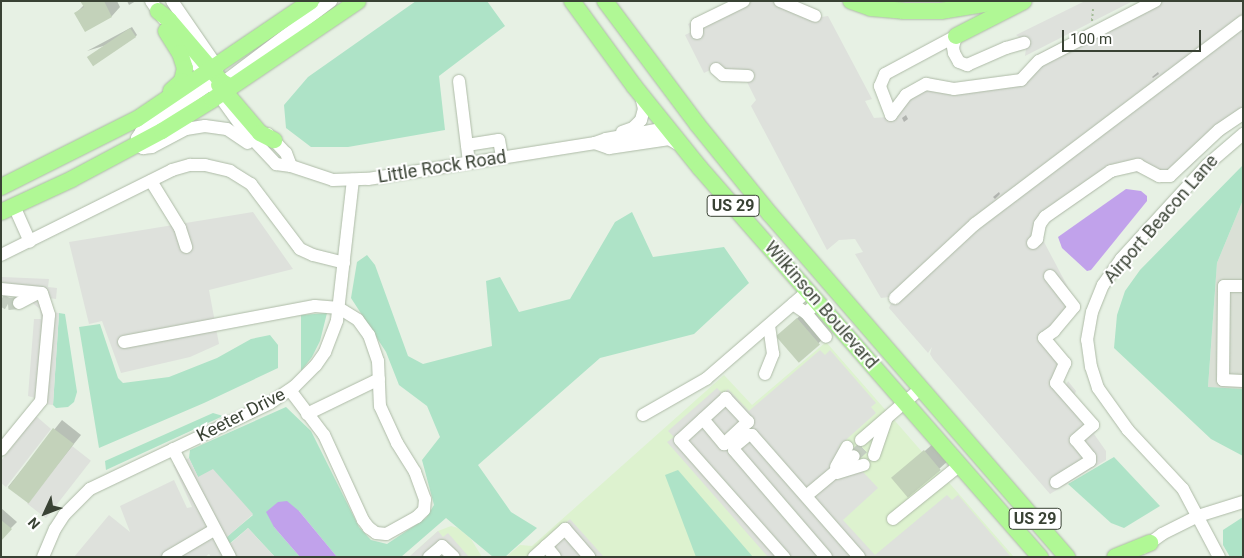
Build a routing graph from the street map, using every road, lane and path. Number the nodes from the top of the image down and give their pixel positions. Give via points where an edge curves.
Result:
1 (172, 1) edge
2 (311, 1) edge
3 (330, 1) edge
4 (358, 1) edge
5 (572, 1) edge
6 (605, 1) edge
7 (744, 1) edge
8 (780, 1) edge
9 (851, 1) edge
10 (926, 1) edge
11 (1002, 1) edge
12 (1024, 1) edge
13 (1155, 1) edge
14 (975, 5) junction
15 (154, 6) edge
16 (1093, 9) dead end
17 (816, 16) dead end
18 (1243, 21) edge
19 (1091, 23) dead end
20 (697, 33) dead end
21 (956, 36) junction
22 (1024, 43) dead end
23 (716, 68) dead end
24 (748, 76) dead end
25 (218, 81) junction
26 (459, 81) dead end
27 (638, 92) junction
28 (164, 102) junction
29 (1243, 114) edge
30 (667, 128) junction
31 (1243, 134) edge
32 (608, 138) junction
33 (595, 143) junction
34 (467, 144) junction
35 (136, 145) junction
36 (682, 147) junction
37 (271, 148) junction
38 (502, 158) junction
39 (469, 162) junction
40 (353, 180) junction
41 (151, 181) junction
42 (1, 187) edge
43 (8, 209) edge
44 (30, 242) junction
45 (1033, 243) dead end
46 (186, 247) dead end
47 (1, 255) edge
48 (344, 263) junction
49 (1050, 276) dead end
50 (1243, 286) edge
51 (1, 289) edge
52 (38, 293) junction
53 (895, 298) dead end
54 (811, 302) junction
55 (844, 302) junction
56 (19, 303) tunnel mouth
57 (793, 304) junction
58 (339, 308) junction
59 (769, 326) junction
60 (826, 336) dead end
61 (124, 342) dead end
62 (765, 374) dead end
63 (379, 379) junction
64 (1243, 381) edge
65 (920, 389) junction
66 (290, 390) junction
67 (905, 402) junction
68 (307, 414) junction
69 (643, 415) dead end
70 (703, 419) dead end
71 (866, 446) tunnel mouth
72 (173, 449) junction
73 (1, 450) edge
74 (960, 466) junction
75 (832, 474) junction
76 (1056, 482) dead end
77 (806, 496) junction
78 (1243, 502) edge
79 (1198, 516) junction
80 (893, 519) dead end
81 (214, 530) junction
82 (1150, 542) junction
83 (546, 546) junction
84 (1063, 552) edge
85 (43, 557) edge
86 (168, 557) edge
87 (230, 557) edge
88 (429, 557) edge
89 (454, 557) edge
90 (534, 557) edge
91 (555, 557) edge
92 (589, 557) edge
93 (784, 557) edge
94 (826, 557) edge
95 (859, 557) edge
96 (1040, 557) edge
97 (1074, 557) edge
98 (1115, 557) edge
99 (1132, 557) edge
100 (1219, 557) edge

1 - 25 street
2 - 25 main road
3 - 25 street
4 - 25 main road
5 - 27 main road, Wilkinson Boulevard / US 29
6 - 55 main road, Wilkinson Boulevard / US 29 via 726,161
7 - 20 street via 698,24
8 - 17 street
9 - 14 main road via 871,8 903,11 947,11
10 - 14 main road
11 - 14 main road
12 - 21 main road
13 - 21 street via 1039,61 1018,81 954,90 926,84 906,95 892,115 880,86 885,74
15 - 25 main road
15 - 28 main road via 185,68 182,81
16 - 19 path
18 - 53 street via 975,224
21 - 22 street via 954,53 959,62 966,65
23 - 24 street via 723,74
25 - 28 main road
25 - 35 main road
25 - 37 main road
26 - 34 street
27 - 30 main road, Wilkinson Boulevard / US 29
27 - 32 street via 644,109 639,123
28 - 42 main road via 122,128
29 - 45 street via 1219,130 1170,176 1159,176 1138,165 1111,171 1045,217
30 - 32 street, Little Rock Road
30 - 36 main road, Wilkinson Boulevard / US 29
30 - 55 main road via 679,130 687,136 819,287 830,297
31 - 79 street, Airport Beacon Lane via 1207,165 1121,260 1103,285 1092,312 1087,340 1091,367 1102,395 1128,430 1183,489
32 - 33 street, Little Rock Road
33 - 36 street, Little Rock Road via 608,148 668,139
33 - 38 street, Little Rock Road
34 - 38 street via 499,140
34 - 39 street
35 - 37 street via 152,147 186,129 213,126 236,134 256,150
35 - 43 main road
36 - 54 main road, Wilkinson Boulevard / US 29
37 - 40 street, Little Rock Road via 286,153 291,166 327,179
38 - 39 street, Little Rock Road
39 - 40 street, Little Rock Road
40 - 48 street, Keeter Drive
41 - 44 street
41 - 46 street via 180,228
41 - 48 street via 190,165 230,171 251,184 300,249
43 - 44 street
44 - 47 street
48 - 58 street, Keeter Drive
49 - 76 street via 1074,307 1044,338 1065,363 1056,383 1093,425 1076,440 1090,461
50 - 64 street via 1224,286 1223,380
51 - 52 street
52 - 56 street
52 - 73 street via 42,293 49,315 41,400
54 - 57 street
54 - 57 street
54 - 60 street
54 - 67 main road, Wilkinson Boulevard / US 29
55 - 65 main road, Wilkinson Boulevard / US 29
57 - 59 street
58 - 61 street via 305,308
58 - 63 street via 358,320 369,336 378,361
58 - 66 street, Keeter Drive via 325,352 311,371
59 - 62 street via 773,354
59 - 69 street via 706,379
63 - 68 street
63 - 68 street via 380,406 415,472 425,499 424,510 417,517 386,534 376,533 362,520 324,435
65 - 67 street
65 - 84 main road, Wilkinson Boulevard / US 29
66 - 68 street
66 - 72 street, Keeter Drive via 270,403
67 - 71 street via 887,418
67 - 74 main road, Wilkinson Boulevard / US 29
70 - 93 street via 680,440
72 - 81 street
72 - 85 street, Keeter Drive via 84,494 55,528
74 - 80 street
74 - 96 main road, Wilkinson Boulevard / US 29
75 - 75 street via 855,456
75 - 77 street
77 - 94 street via 752,435 735,446 734,450
77 - 95 street
78 - 79 street
79 - 82 street
79 - 100 street, Airport Beacon Lane
81 - 86 street
81 - 87 street
82 - 98 main road
82 - 99 street
83 - 90 street
83 - 91 street
83 - 92 street via 565,529
84 - 97 main road, Wilkinson Boulevard
88 - 89 street via 442,546

